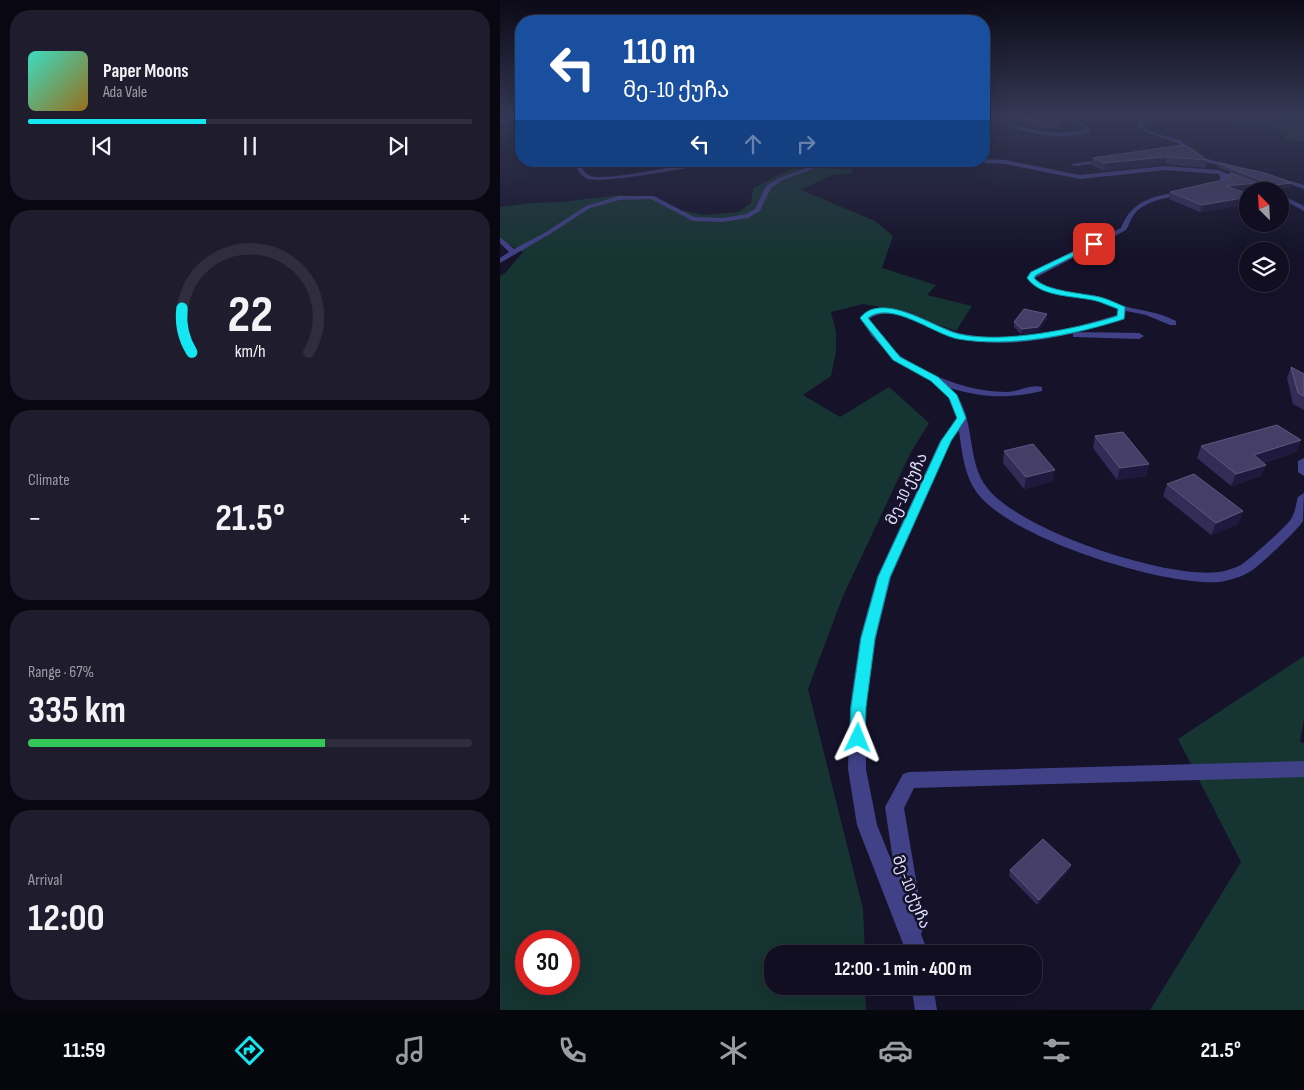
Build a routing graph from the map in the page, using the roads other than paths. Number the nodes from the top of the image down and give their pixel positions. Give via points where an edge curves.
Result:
1 (1006, 162) edge
2 (1089, 162) edge
3 (1206, 162) edge
4 (1213, 162) edge
5 (1074, 164) dead end
6 (579, 167) edge
7 (677, 167) edge
8 (814, 167) edge
9 (1239, 168) edge
10 (1220, 173) junction
11 (1273, 177) edge
12 (1244, 182) edge
13 (1304, 187) edge
14 (1289, 201) edge
15 (1304, 209) edge
16 (501, 243) edge
17 (513, 252) junction
18 (500, 261) edge
19 (1122, 308) junction
20 (1174, 323) dead end
21 (1056, 333) junction
22 (1139, 336) dead end
23 (935, 379) junction
24 (1038, 389) dead end
25 (962, 418) junction
26 (1304, 461) edge
27 (1304, 472) edge
28 (1304, 497) edge
29 (1304, 769) edge
30 (914, 945) edge
31 (916, 945) edge
32 (924, 995) edge
33 (926, 1010) edge

1 - 10 street via 1080,177 1165,168
2 - 5 street
3 - 10 street
4 - 9 street
6 - 7 street via 590,178 612,178
8 - 17 street via 768,187 758,210 748,216 723,220 693,219 652,197 619,198 588,207
10 - 12 street
10 - 19 street via 1224,181 1216,186 1155,199 1138,206 1127,216 1124,229 1033,274 1031,278 1034,283 1058,292 1101,300
11 - 13 street
14 - 15 street
16 - 17 street
17 - 18 street
19 - 20 street via 1138,310
19 - 21 street via 1121,317
21 - 22 street
21 - 23 street via 1007,340 981,339 958,336 895,311 867,314 864,318 896,358
23 - 24 street via 970,391 1008,395
23 - 25 street via 954,397
25 - 28 street via 970,466 982,491 1013,518 1069,545 1144,567 1187,576 1220,577 1246,568 1297,521
25 - 30 street, მე-10 ქუჩა via 946,441 884,577 868,638 858,707 857,769 867,825
26 - 27 street
29 - 31 street via 909,780 894,807
32 - 33 street

